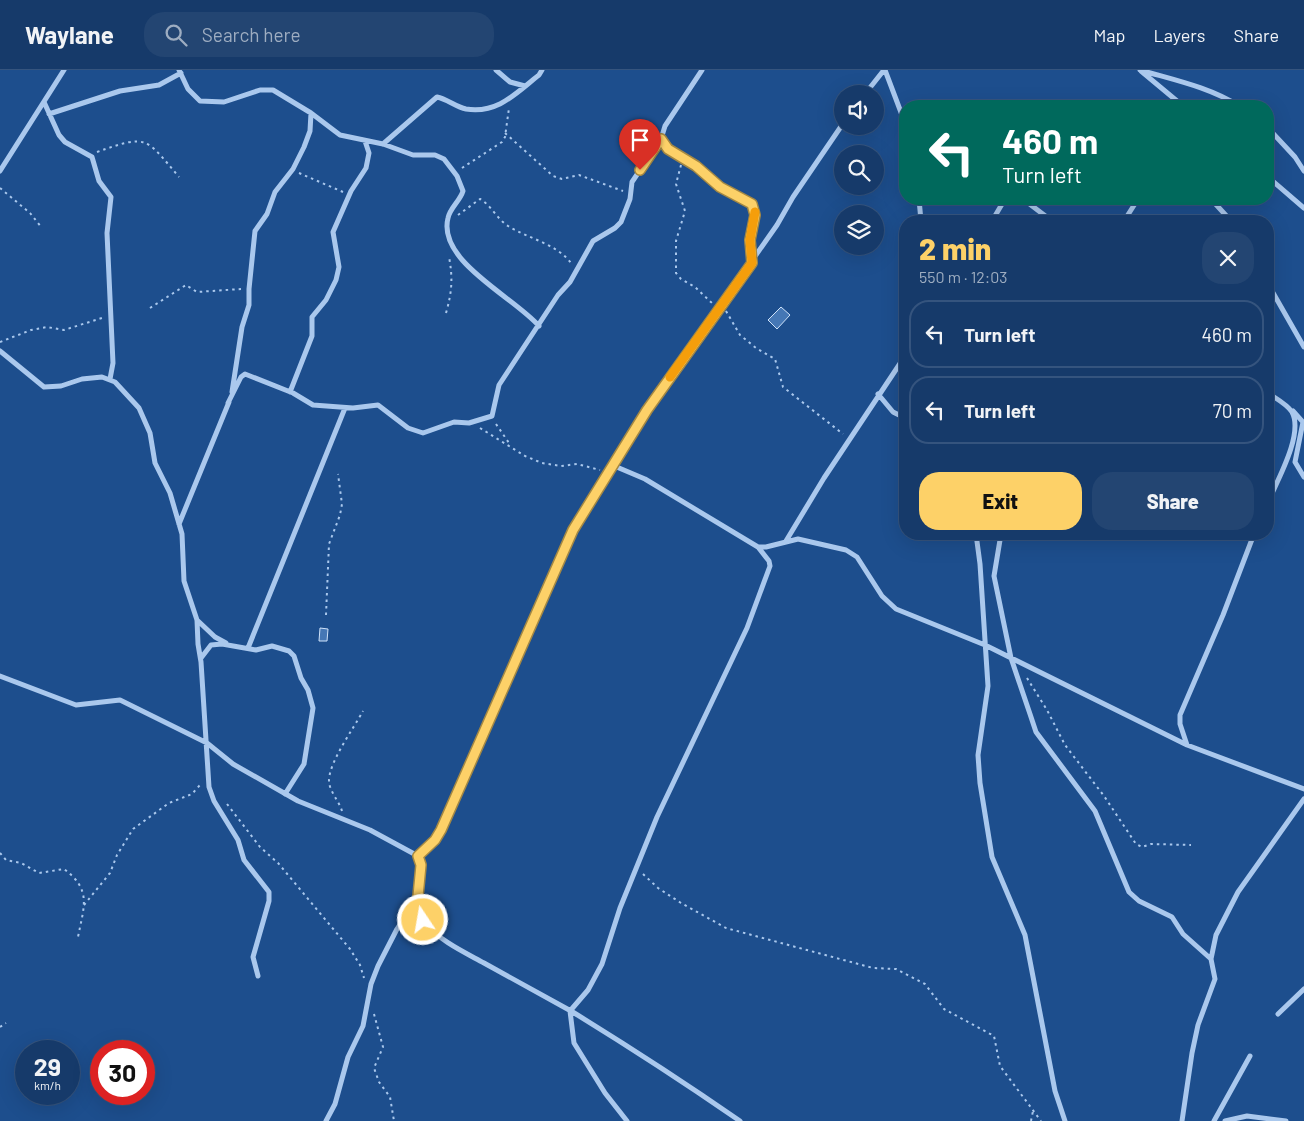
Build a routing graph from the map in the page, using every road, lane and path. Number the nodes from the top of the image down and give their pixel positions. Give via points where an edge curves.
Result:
1 (64, 70) edge
2 (496, 70) edge
3 (542, 70) edge
4 (702, 70) edge
5 (885, 70) edge
6 (1140, 70) edge
7 (180, 72) edge
8 (872, 85) edge
9 (525, 86) junction
10 (511, 99) junction
11 (1174, 100) edge
12 (1230, 100) edge
13 (44, 102) junction
14 (899, 107) edge
15 (311, 113) junction
16 (49, 114) junction
17 (505, 133) junction
18 (1274, 134) edge
19 (835, 135) edge
20 (661, 139) junction
21 (365, 141) junction
22 (383, 144) junction
23 (90, 154) junction
24 (684, 158) junction
25 (293, 169) junction
26 (0, 171) edge
27 (1304, 171) edge
28 (454, 172) junction
29 (179, 177) dead end
30 (1274, 182) edge
31 (0, 188) edge
32 (630, 194) junction
33 (349, 195) junction
34 (1030, 205) edge
35 (1216, 205) edge
36 (1303, 207) edge
37 (1304, 214) edge
38 (1044, 215) edge
39 (1225, 215) edge
40 (447, 225) junction
41 (42, 228) dead end
42 (448, 255) dead end
43 (752, 263) junction
44 (576, 270) junction
45 (248, 289) junction
46 (1274, 294) edge
47 (721, 306) junction
48 (150, 308) dead end
49 (446, 313) dead end
50 (111, 314) junction
51 (539, 326) junction
52 (0, 342) edge
53 (1304, 347) edge
54 (0, 351) edge
55 (899, 364) edge
56 (110, 379) junction
57 (290, 392) junction
58 (878, 394) junction
59 (1274, 398) edge
60 (228, 403) junction
61 (1285, 406) junction
62 (345, 408) junction
63 (493, 414) junction
64 (899, 415) edge
65 (469, 423) junction
66 (849, 438) junction
67 (510, 445) junction
68 (612, 465) junction
69 (608, 472) junction
70 (338, 474) dead end
71 (1304, 477) edge
72 (1274, 488) edge
73 (179, 524) junction
74 (977, 540) edge
75 (1000, 540) edge
76 (1252, 540) edge
77 (786, 541) junction
78 (758, 546) junction
79 (326, 616) dead end
80 (197, 620) junction
81 (985, 645) junction
82 (232, 646) junction
83 (248, 648) junction
84 (201, 658) junction
85 (1011, 658) junction
86 (0, 676) edge
87 (1027, 678) dead end
88 (363, 711) dead end
89 (207, 743) junction
90 (1187, 745) junction
91 (207, 776) junction
92 (1304, 789) edge
93 (285, 794) junction
94 (1304, 799) edge
95 (224, 800) dead end
96 (345, 820) junction
97 (1191, 845) dead end
98 (0, 853) edge
99 (418, 856) junction
100 (637, 866) junction
101 (418, 896) junction
102 (84, 905) junction
103 (78, 937) dead end
104 (1211, 959) junction
105 (258, 976) dead end
106 (364, 978) dead end
107 (1304, 989) edge
108 (370, 994) junction
109 (570, 1011) junction
110 (1278, 1014) dead end
111 (6, 1023) dead end
112 (0, 1027) edge
113 (1250, 1056) dead end
114 (1033, 1111) junction
115 (326, 1121) edge
116 (394, 1121) edge
117 (627, 1121) edge
118 (740, 1121) edge
119 (1031, 1121) edge
120 (1042, 1121) edge
121 (1065, 1121) edge
122 (1182, 1121) edge
123 (1214, 1121) edge
124 (1225, 1121) edge
125 (1286, 1121) edge

1 - 13 street
2 - 9 street via 510,82
3 - 9 street
4 - 20 street via 665,126
5 - 8 street
5 - 14 street
6 - 11 street
6 - 12 street via 1197,86
7 - 15 street via 188,89 200,101 224,102 266,90 282,95
7 - 16 street via 159,84 120,91
9 - 10 street
10 - 17 path
10 - 22 street via 481,110 464,108 437,97
13 - 16 street
13 - 26 street
15 - 21 street via 340,135
15 - 25 street via 310,131
16 - 23 street via 64,142
17 - 28 path via 502,142
17 - 32 path via 553,176 562,179 579,175
18 - 27 street
19 - 43 street
20 - 24 street via 668,149
20 - 32 street via 632,182
21 - 22 street
21 - 33 street via 369,150 368,161
22 - 28 street via 413,155 439,156
23 - 29 path via 133,141 144,141
23 - 50 street via 99,180 111,198 107,233
24 - 43 street via 720,187 755,208 750,240
24 - 47 path via 677,178 678,194 685,211 676,241 676,273 706,300
25 - 33 path
25 - 45 street via 278,187 255,231
28 - 40 street via 463,191 449,214
30 - 36 street
31 - 41 path via 30,213
32 - 44 street via 620,222 593,241
33 - 57 street via 333,232 339,267 336,280 312,317 312,336
34 - 38 street
35 - 39 street
36 - 37 street
40 - 44 path via 480,199 508,226 567,258
40 - 51 street via 451,244 459,258
42 - 49 path via 453,284
43 - 47 street
44 - 51 street
45 - 48 path via 197,292 186,285
45 - 60 street via 249,305
46 - 53 street
47 - 66 path via 740,335 776,359 783,388
47 - 68 street
50 - 52 path via 64,330 47,327 31,330
50 - 56 street via 113,363
51 - 63 street via 499,385
54 - 56 street via 44,387 94,377
55 - 58 street
56 - 73 street via 139,408 148,424 155,463 170,493
57 - 60 street via 244,374
57 - 62 street via 313,405
58 - 64 street
58 - 66 street
59 - 61 street
60 - 73 street
61 - 71 street via 1303,422 1295,462
61 - 72 street via 1293,414 1296,430
62 - 65 street via 378,405 402,424 423,434 454,422
62 - 83 street
63 - 65 street
63 - 67 path
65 - 67 path
66 - 77 street
67 - 69 path via 542,463 577,464
68 - 69 street
68 - 78 street via 645,479
69 - 99 street via 573,530 551,576 441,830
70 - 79 path via 342,504 329,544
73 - 80 street via 183,540 184,581
74 - 81 street
75 - 85 street via 994,576
76 - 90 street via 1180,715
77 - 78 street
77 - 81 street via 805,540 852,552 882,596 896,609
78 - 100 street via 770,564 763,586 747,628
80 - 82 street via 215,637
80 - 84 street
81 - 85 street
81 - 121 street via 988,686 978,754 992,857 1025,934 1055,1091
82 - 83 street
82 - 84 street via 211,646
83 - 93 street via 256,650 272,646 290,651 312,700 304,764
84 - 89 street
85 - 90 street
85 - 104 street via 1036,732 1095,811 1129,892 1139,901 1172,917 1183,934
86 - 89 street via 76,705 120,700
87 - 97 path via 1065,745 1136,844 1142,847 1151,844
88 - 96 path via 329,776 331,789
89 - 91 street
89 - 93 street via 233,764
90 - 92 street
91 - 102 path via 192,794 169,803 133,829 110,873
91 - 105 street via 214,801 238,840 244,860 270,892 253,959
93 - 96 street
94 - 104 street via 1238,892 1216,935
95 - 106 path via 260,847 278,863 350,949
96 - 99 street
98 - 102 path via 6,860 21,863 39,873 64,869 82,887
99 - 101 street via 421,865
100 - 109 street via 599,971
100 - 114 path via 658,888 726,928 873,968 896,969 925,984 944,1009 994,1036 1000,1066
101 - 108 street via 378,966
101 - 109 street via 423,920 452,946
102 - 103 path
104 - 122 street via 1215,979 1198,1025
107 - 110 street
108 - 115 street via 363,1026 348,1057 335,1104
108 - 116 path via 383,1047 374,1068 390,1097
109 - 117 street via 574,1043
109 - 118 street via 643,1055
111 - 112 path
113 - 123 street
114 - 119 path
114 - 120 path
124 - 125 street via 1247,1116

